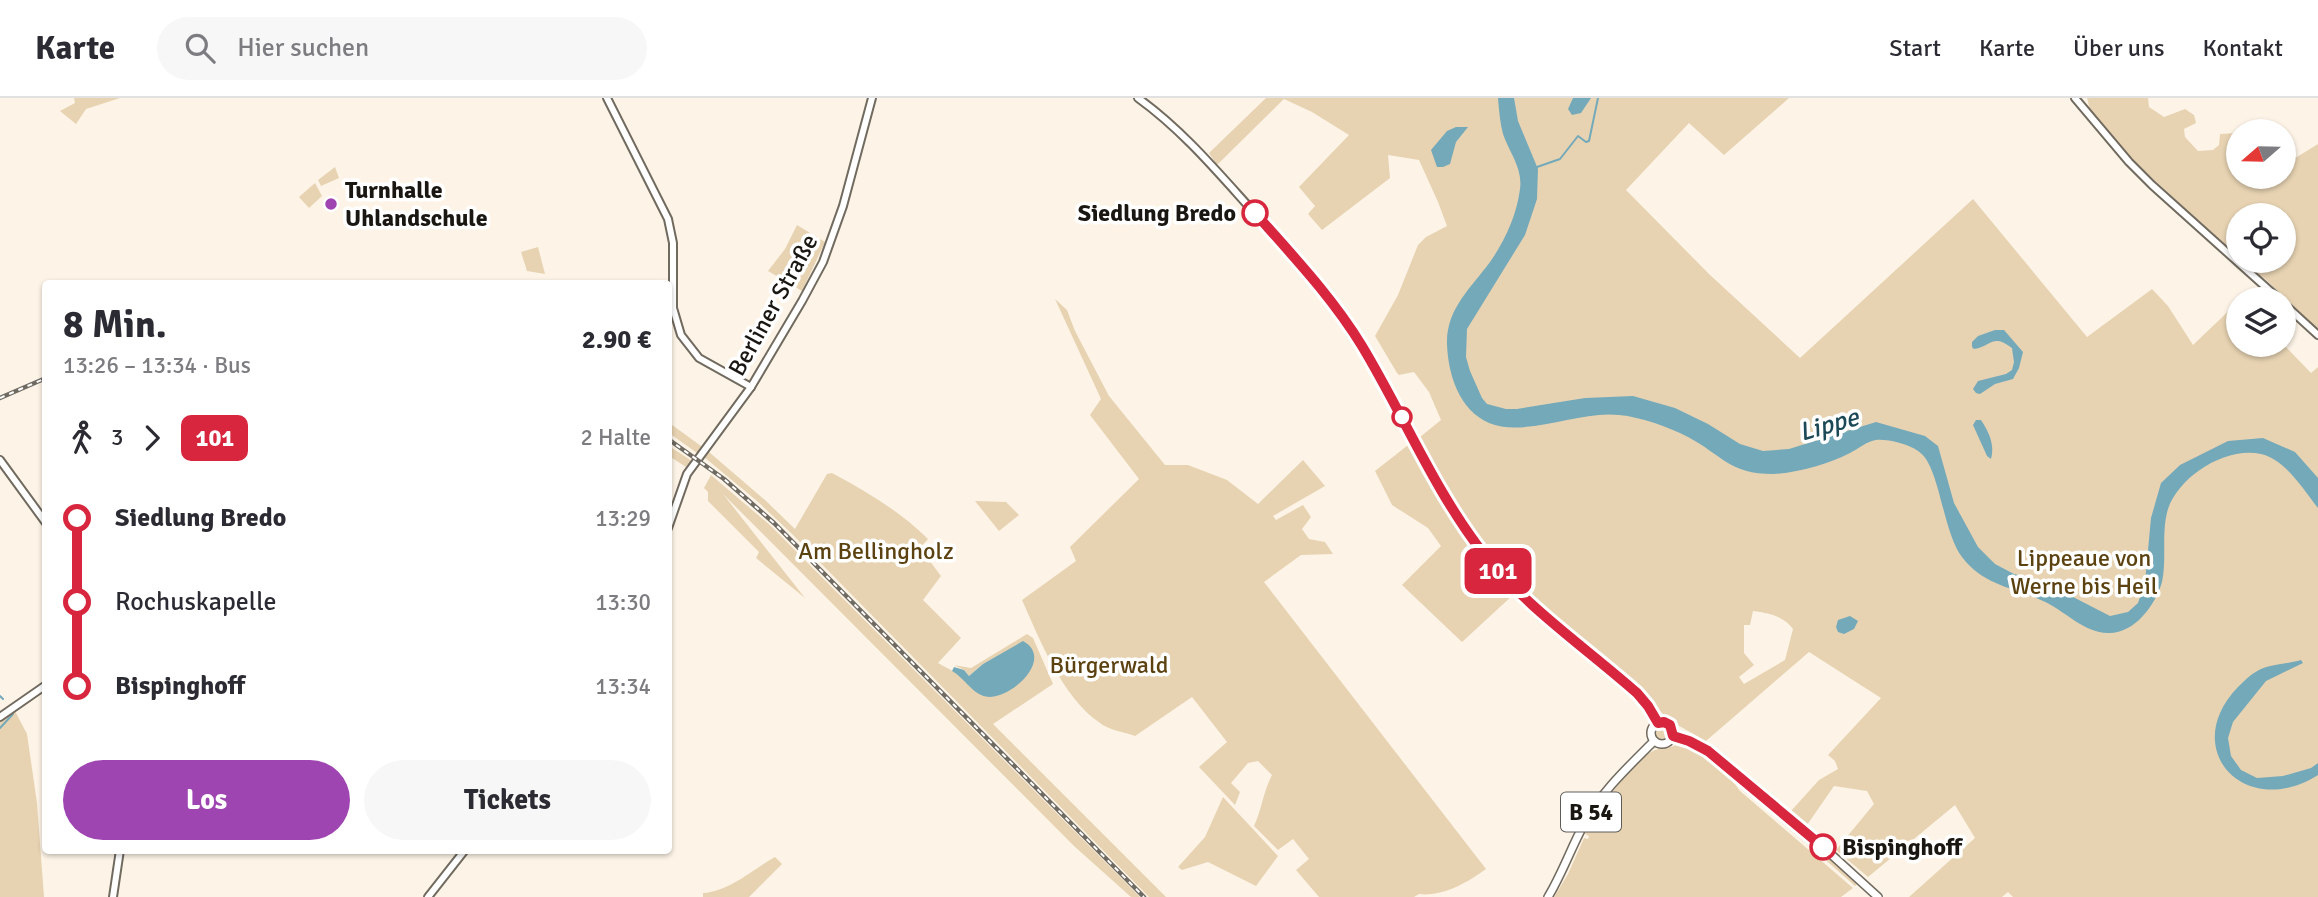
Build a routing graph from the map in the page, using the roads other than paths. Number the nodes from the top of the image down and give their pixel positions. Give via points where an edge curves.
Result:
1 (607, 98) edge
2 (872, 98) edge
3 (1138, 98) edge
4 (2075, 98) edge
5 (2266, 287) edge
6 (2296, 314) edge
7 (2318, 335) edge
8 (751, 387) junction
9 (0, 460) edge
10 (672, 517) edge
11 (42, 518) edge
12 (42, 688) edge
13 (0, 717) edge
14 (1658, 723) junction
15 (1673, 736) junction
16 (1654, 741) junction
17 (119, 854) edge
18 (462, 854) edge
19 (113, 897) edge
20 (428, 897) edge
21 (1548, 897) edge
22 (1878, 897) edge

1 - 8 main road via 668,219 673,243 673,308 681,335 699,358
2 - 8 main road, Berliner Straße via 823,262
3 - 14 main road via 1173,125 1223,176 1340,314 1456,513 1498,571 1637,693
4 - 5 main road via 2152,185
6 - 7 main road
8 - 10 main road, Berliner Straße via 687,474
9 - 11 main road
12 - 13 main road
14 - 15 main road via 1670,725
14 - 16 main road via 1651,733
15 - 16 main road via 1663,744
15 - 22 main road via 1708,751
16 - 21 main road, B 54 via 1595,806
17 - 19 main road
18 - 20 main road

